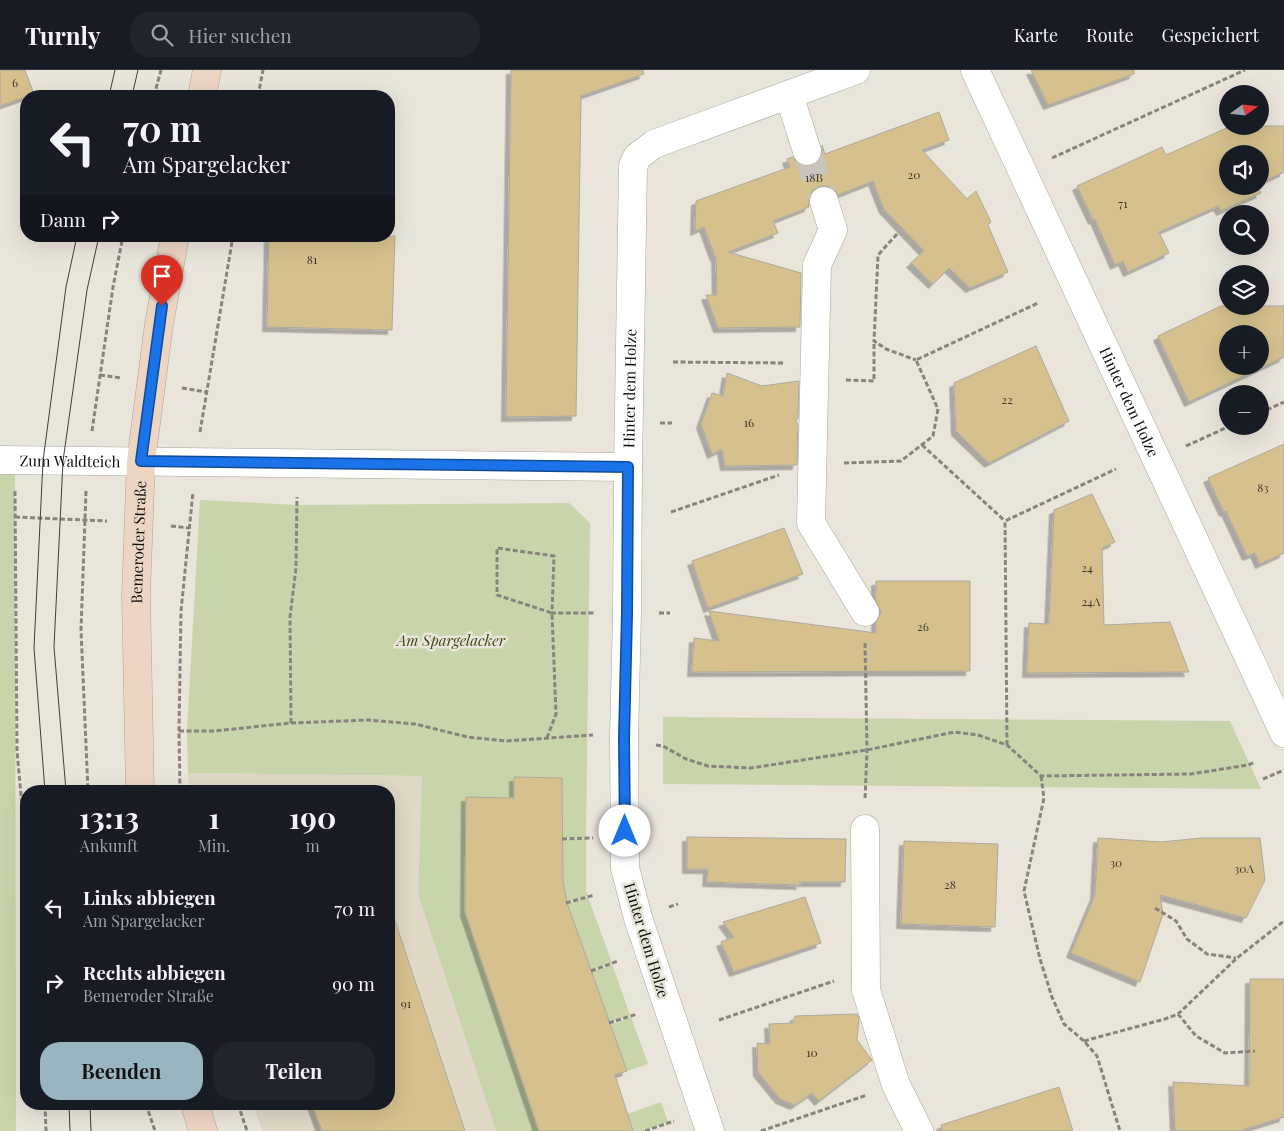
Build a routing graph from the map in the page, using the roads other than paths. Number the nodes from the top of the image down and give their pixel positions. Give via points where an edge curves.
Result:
1 (207, 70) edge
2 (856, 70) edge
3 (975, 70) edge
4 (203, 90) edge
5 (788, 95) junction
6 (807, 151) tunnel mouth
7 (824, 201) tunnel mouth
8 (174, 242) edge
9 (0, 460) edge
10 (141, 461) junction
11 (628, 467) junction
12 (865, 612) road end
13 (1284, 733) edge
14 (140, 785) edge
15 (864, 829) road end
16 (197, 1110) edge
17 (203, 1131) edge
18 (710, 1131) edge
19 (919, 1131) edge

1 - 4 main road
2 - 5 street, Hinter dem Holze
3 - 13 street, Hinter dem Holze
5 - 6 street
5 - 11 street, Hinter dem Holze via 654,144 637,157 633,166
7 - 12 street via 833,230 817,265 811,523
8 - 10 main road, Bemeroder Straße via 159,324
9 - 10 street, Zum Waldteich
10 - 11 street
10 - 14 main road, Bemeroder Straße via 136,595
11 - 18 street, Hinter dem Holze via 625,868 638,918
15 - 19 street via 866,990 896,1085
16 - 17 main road

